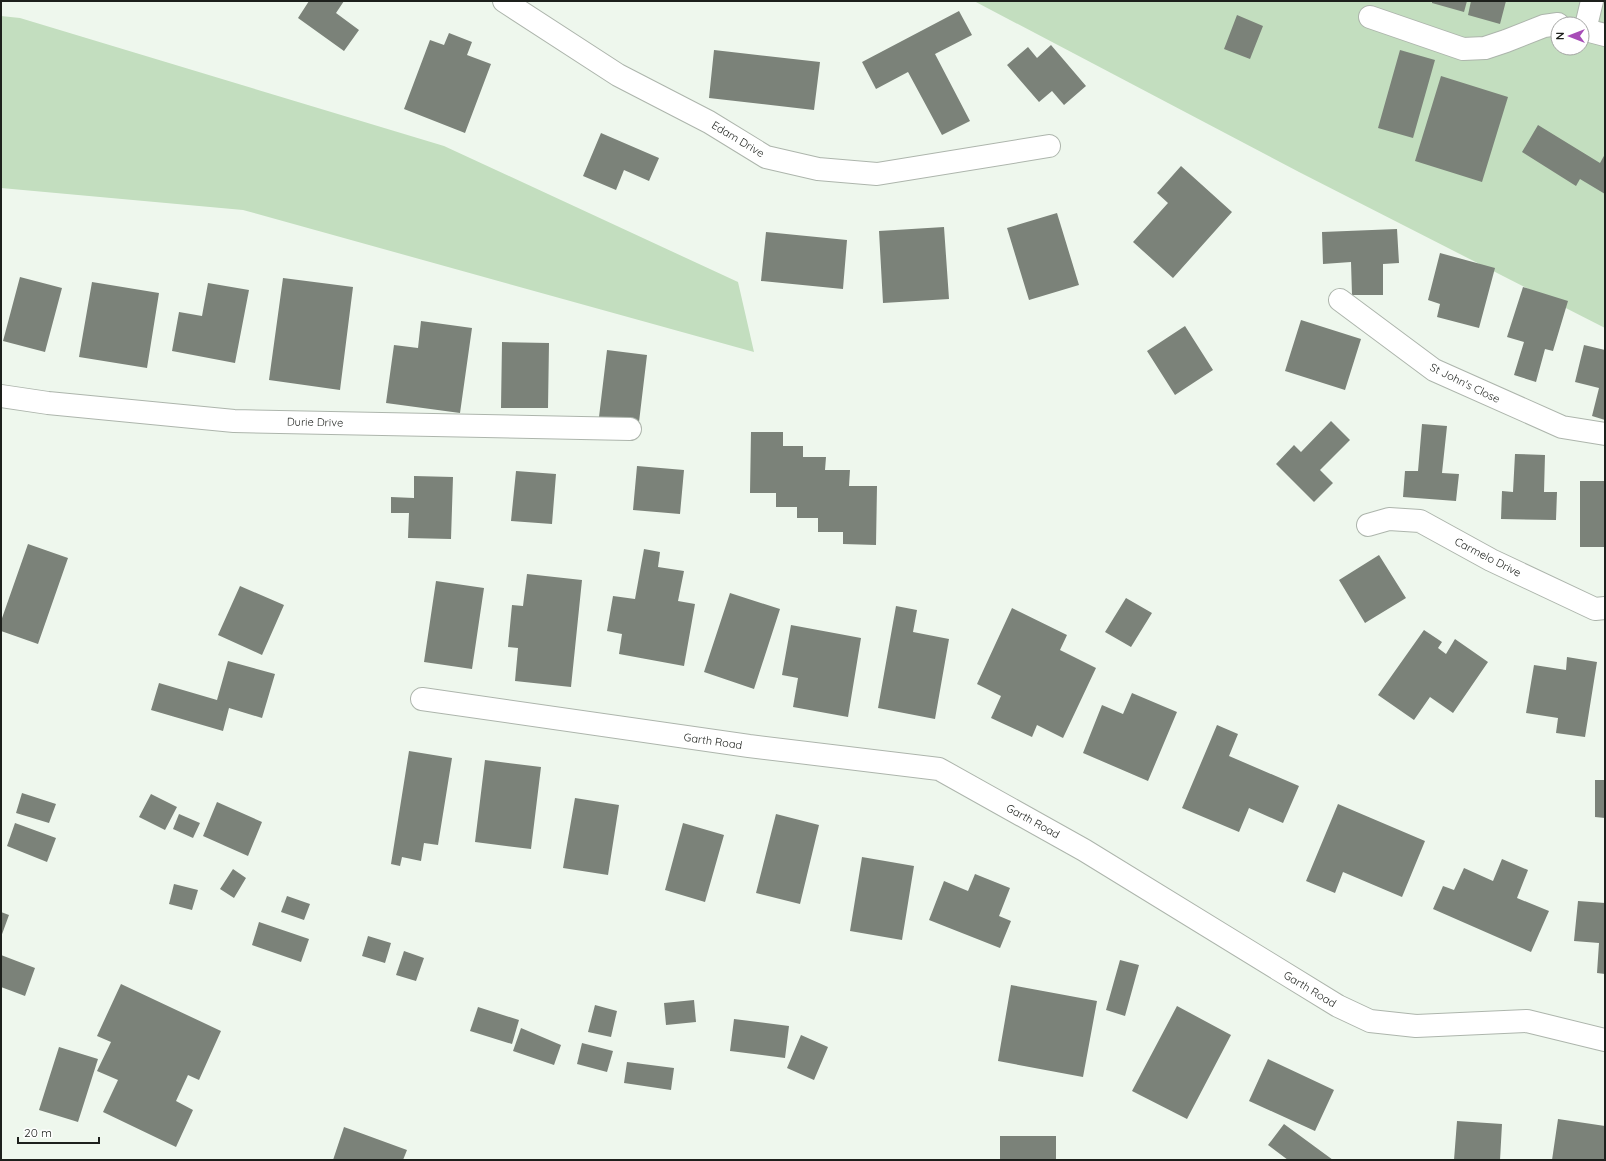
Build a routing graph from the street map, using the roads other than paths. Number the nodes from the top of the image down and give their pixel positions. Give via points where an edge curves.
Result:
1 (504, 1) edge
2 (1592, 1) edge
3 (1370, 17) dead end
4 (1550, 25) edge
5 (1591, 31) edge
6 (1049, 146) dead end
7 (1340, 300) dead end
8 (1, 396) edge
9 (630, 429) dead end
10 (1605, 434) edge
11 (1368, 524) dead end
12 (1605, 608) edge
13 (422, 699) dead end
14 (1605, 1040) edge

1 - 6 street, Edam Drive via 618,75 709,122 766,157 818,169 877,174
2 - 5 street
3 - 4 street via 1463,49 1485,48
7 - 10 street, St John's Close via 1434,370 1562,427
8 - 9 street, Durie Drive via 234,421
11 - 12 street, Carmelo Drive via 1389,519 1420,521 1491,560 1595,609
13 - 14 street, Garth Road via 749,746 939,769 1084,850 1338,1006 1370,1021 1416,1026 1527,1021

